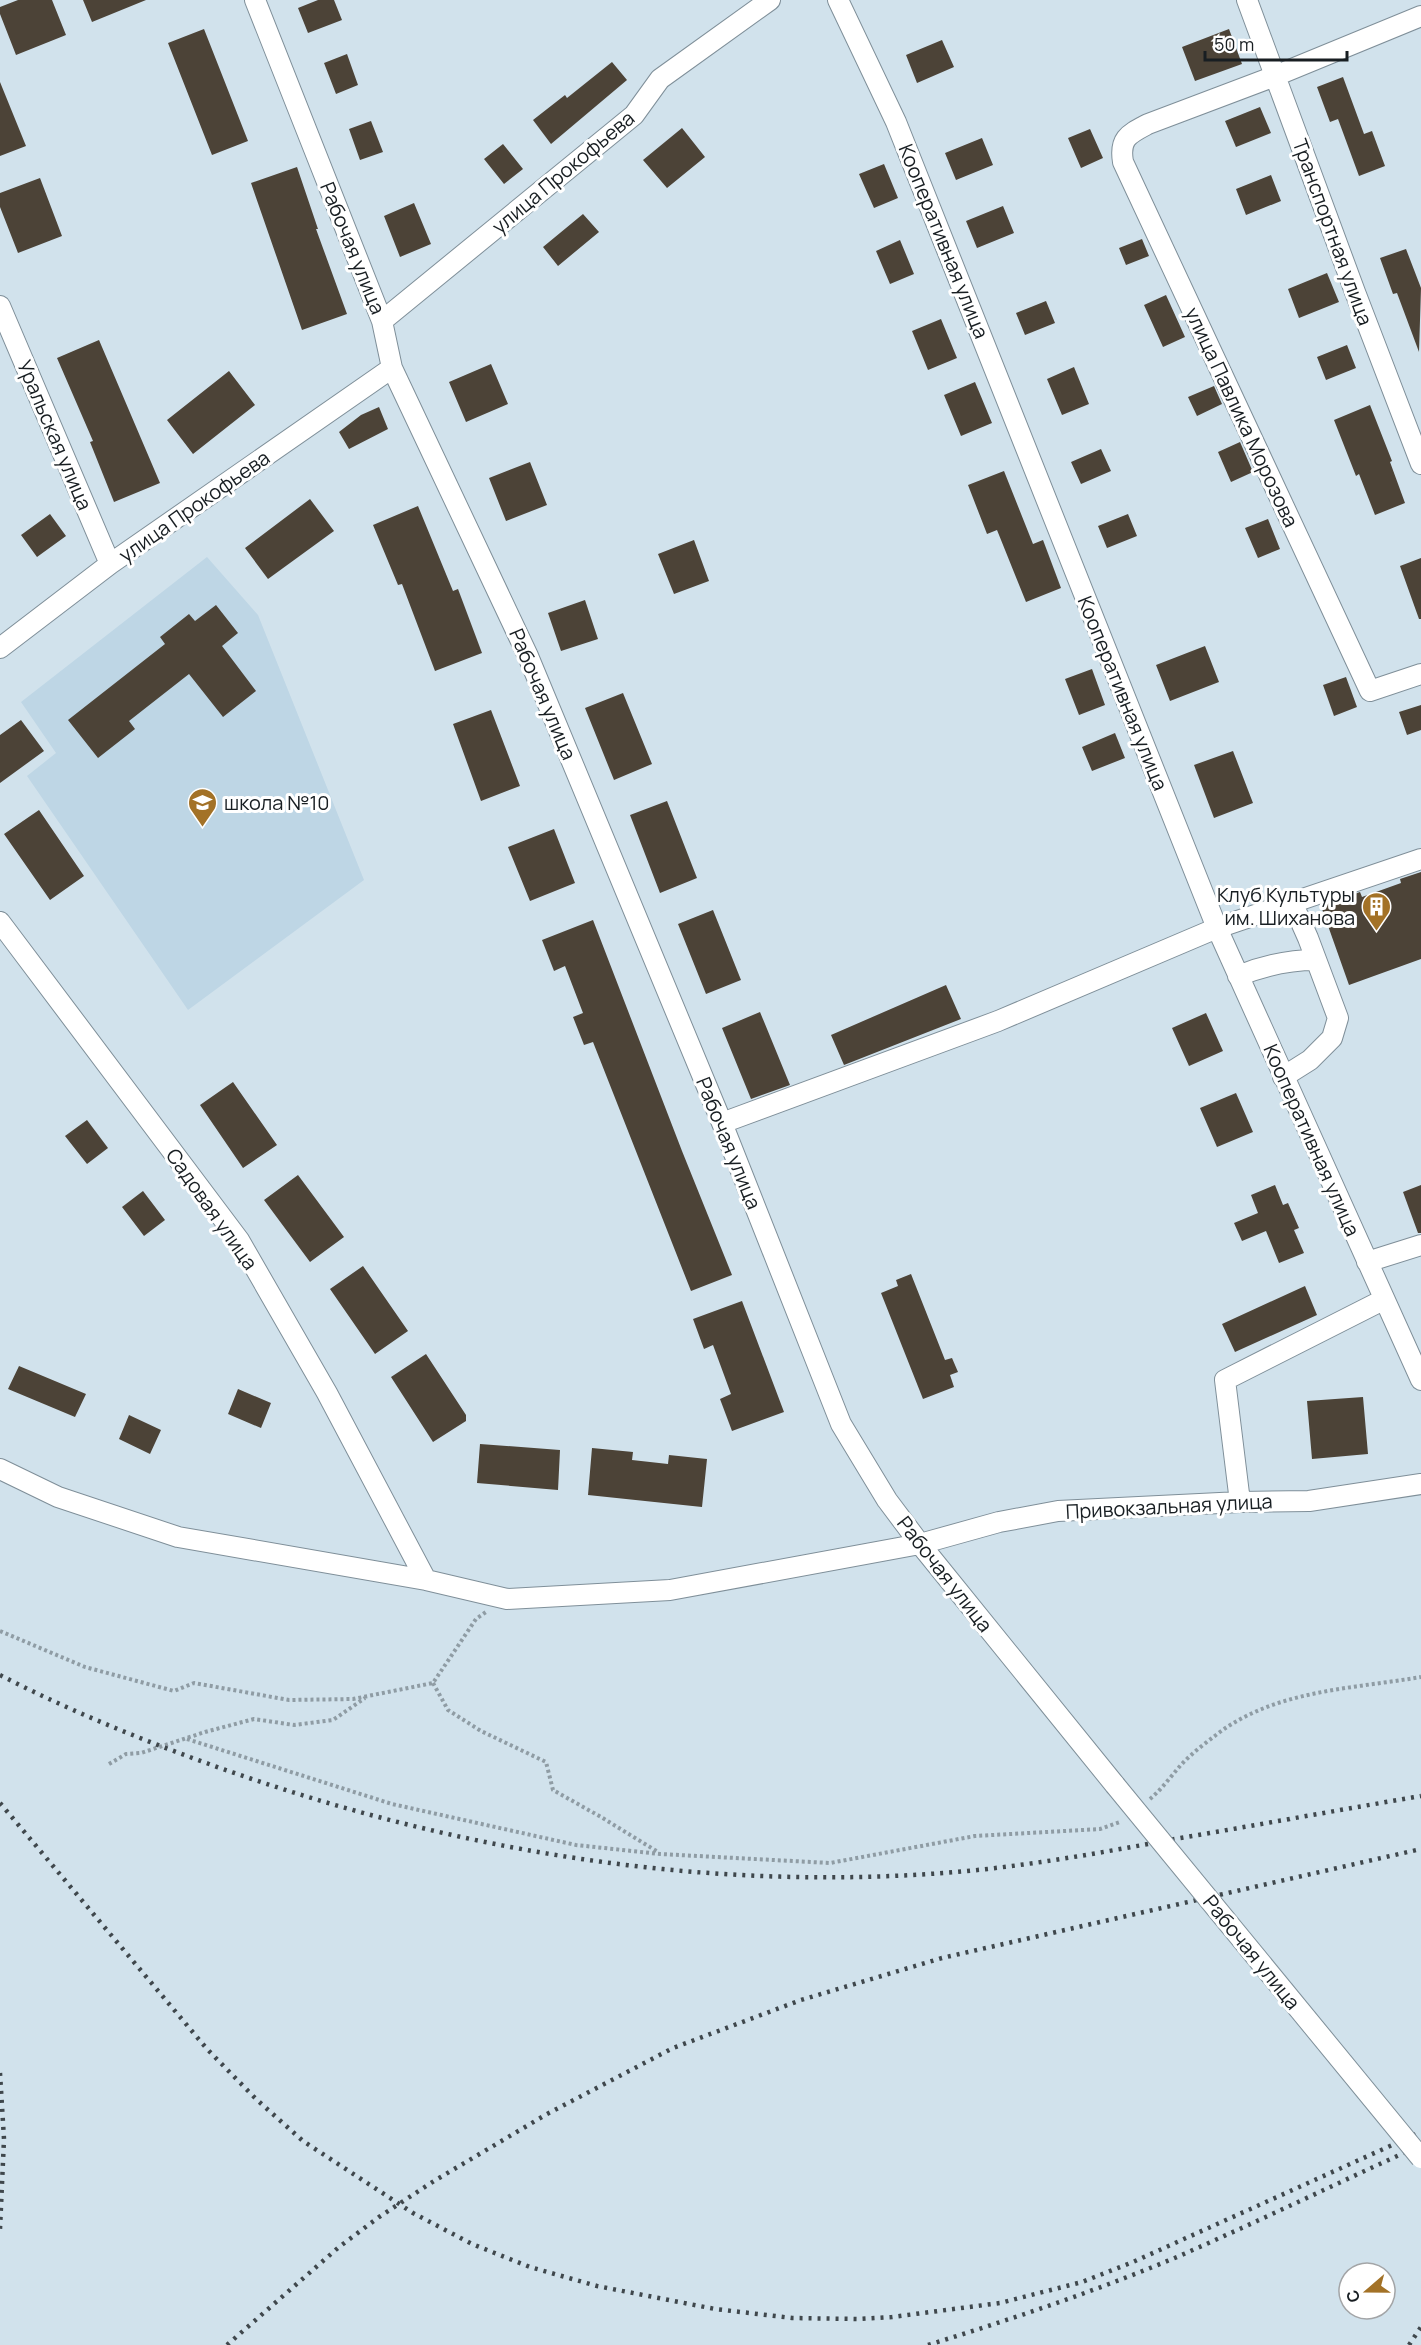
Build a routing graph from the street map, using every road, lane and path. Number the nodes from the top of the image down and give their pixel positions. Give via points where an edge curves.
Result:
1 (255, 0) edge
2 (770, 0) edge
3 (838, 0) edge
4 (1247, 0) edge
5 (1421, 16) edge
6 (1275, 76) junction
7 (0, 306) edge
8 (382, 321) junction
9 (392, 368) junction
10 (1421, 464) edge
11 (111, 564) junction
12 (0, 648) edge
13 (1421, 674) edge
14 (1421, 859) edge
15 (1292, 902) junction
16 (0, 922) edge
17 (1217, 928) junction
18 (1317, 960) junction
19 (1238, 976) junction
20 (1283, 1077) junction
21 (722, 1123) junction
22 (1421, 1245) edge
23 (1367, 1262) junction
24 (1383, 1300) junction
25 (1421, 1380) edge
26 (0, 1469) edge
27 (1421, 1484) edge
28 (1240, 1502) junction
29 (920, 1544) junction
30 (426, 1580) junction
31 (507, 1599) junction
32 (0, 1631) edge
33 (1421, 1677) edge
34 (433, 1683) junction
35 (368, 1696) junction
36 (187, 1738) junction
37 (109, 1764) dead end
38 (1148, 1800) dead end
39 (1121, 1821) dead end
40 (660, 1854) junction
41 (1421, 2158) edge

1 - 8 street, Рабочая улица
2 - 8 street, улица Прокофьева via 660,79 634,115
3 - 17 street, Кооперативная улица via 896,122
4 - 6 street, Транспортная улица
5 - 6 street
6 - 10 street, Транспортная улица
6 - 13 street, улица Павлика Морозова via 1130,133 1121,150 1122,162 1370,691
7 - 11 street, Уральская улица
8 - 9 street, Рабочая улица
9 - 11 street, улица Прокофьева
9 - 21 street, Рабочая улица via 528,656
11 - 12 street, улица Прокофьева
14 - 15 street
15 - 17 street
15 - 18 street
16 - 30 street, Садовая улица via 239,1240 327,1393
17 - 19 street, Кооперативная улица
17 - 21 street via 998,1021
18 - 19 street via 1270,964
18 - 20 street via 1338,1018 1332,1038 1310,1060
19 - 20 street, Кооперативная улица
20 - 23 street, Кооперативная улица
21 - 29 street, Рабочая улица via 841,1424 887,1500
22 - 23 street
23 - 24 street, Кооперативная улица
24 - 25 street, Кооперативная улица
24 - 28 street via 1225,1380
26 - 30 street, Привокзальная улица via 58,1497 178,1538
27 - 28 street, Привокзальная улица via 1310,1501
28 - 29 street, Привокзальная улица via 1058,1511 999,1522
29 - 31 street, Привокзальная улица via 670,1590
29 - 41 street, Рабочая улица, bridge
30 - 31 street, Привокзальная улица
31 - 34 path via 476,1619
32 - 35 path via 85,1667 174,1691 194,1683 289,1700
33 - 38 path via 1332,1690 1251,1713 1216,1734
34 - 35 path
34 - 40 path via 448,1710 481,1731 546,1762 553,1790
35 - 36 path via 333,1720 294,1725 254,1719
36 - 37 path via 126,1754
36 - 40 path via 392,1804 576,1845
39 - 40 path via 1100,1829 975,1836 830,1863

